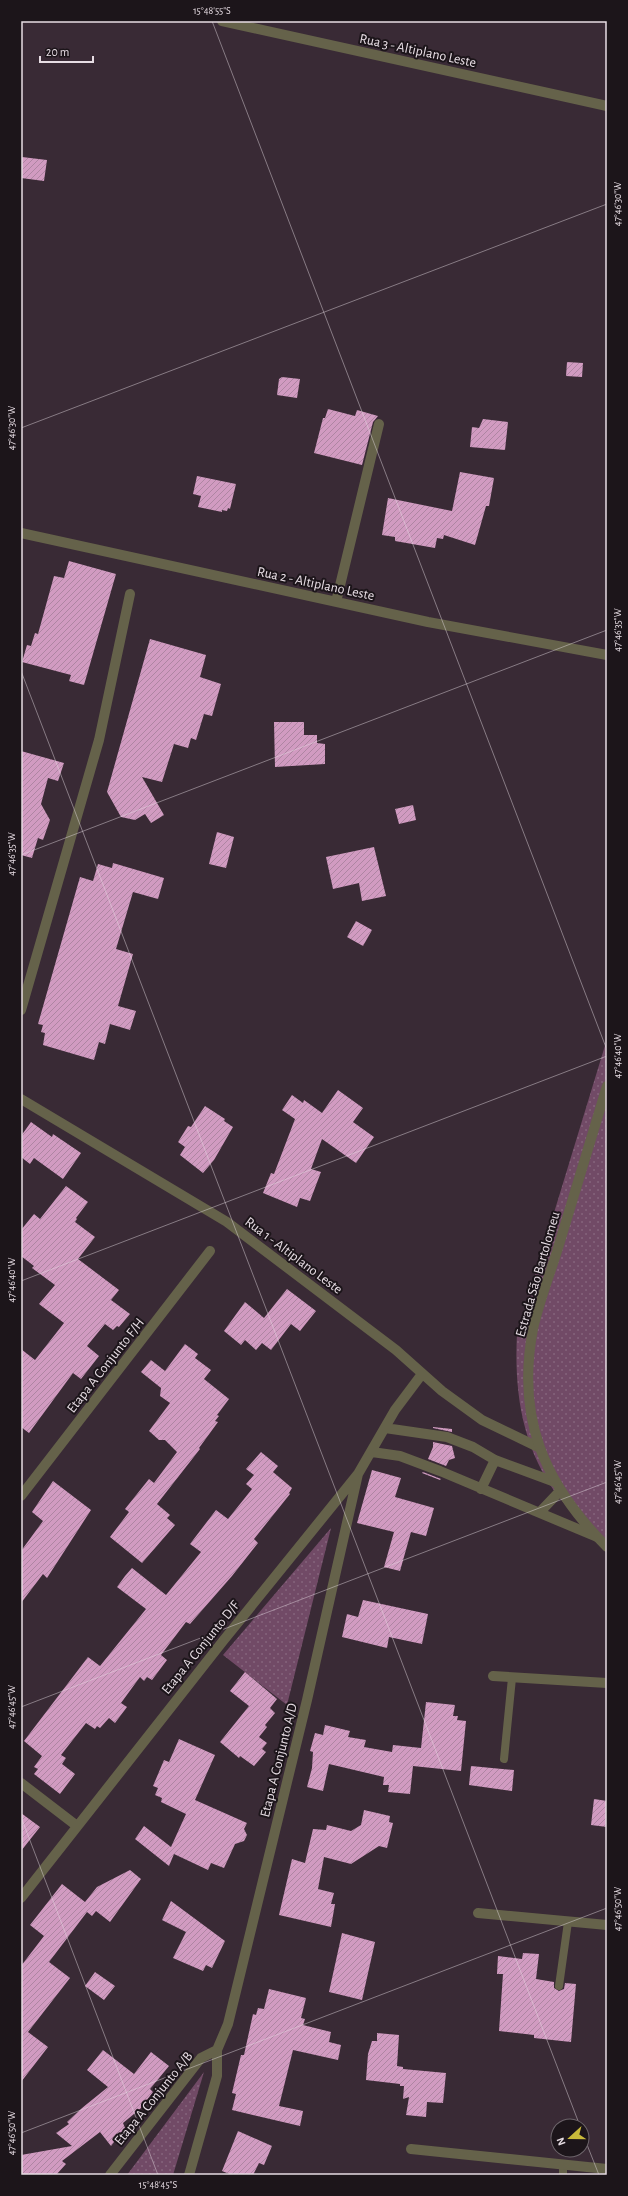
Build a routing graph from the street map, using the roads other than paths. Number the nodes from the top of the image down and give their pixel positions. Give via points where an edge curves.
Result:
1 (222, 21) edge
2 (607, 106) edge
3 (379, 424) dead end
4 (21, 534) edge
5 (130, 594) dead end
6 (336, 602) junction
7 (607, 655) edge
8 (21, 1010) edge
9 (607, 1086) edge
10 (21, 1099) edge
11 (210, 1251) dead end
12 (422, 1374) junction
13 (385, 1428) junction
14 (538, 1447) junction
15 (372, 1452) junction
16 (495, 1460) junction
17 (358, 1474) junction
18 (558, 1487) junction
19 (482, 1490) junction
20 (21, 1496) edge
21 (540, 1512) junction
22 (598, 1537) junction
23 (607, 1547) edge
24 (493, 1676) dead end
25 (512, 1678) junction
26 (607, 1683) edge
27 (504, 1759) dead end
28 (21, 1783) edge
29 (77, 1826) junction
30 (21, 1898) edge
31 (478, 1913) dead end
32 (568, 1922) junction
33 (607, 1925) edge
34 (560, 1986) dead end
35 (217, 2050) junction
36 (411, 2149) dead end
37 (563, 2164) junction
38 (607, 2169) edge
39 (110, 2175) edge
40 (189, 2175) edge
41 (563, 2175) edge

1 - 2 street, Rua 3 - Altiplano Leste
3 - 6 street
4 - 6 street, Rua 2 - Altiplano Leste
5 - 8 street via 99,740
6 - 7 street, Rua 2 - Altiplano Leste
9 - 14 street, Estrada São Bartolomeu via 533,1328 528,1395 530,1416
10 - 12 street, Rua 1 - Altiplano Leste via 227,1222 396,1350
11 - 20 street, Etapa A Conjunto F/H
12 - 13 street, Etapa A Conjunto D/F
12 - 14 street, Rua 1 - Altiplano Leste via 482,1420
13 - 15 street, Etapa A Conjunto D/F
13 - 16 street via 447,1437 473,1447
14 - 18 street, Estrada São Bartolomeu
15 - 17 street, Etapa A Conjunto D/F
15 - 19 street via 400,1456
16 - 18 street
16 - 19 street
17 - 29 street, Etapa A Conjunto D/F
17 - 35 street, Etapa A Conjunto A/D via 307,1700 228,2024
18 - 21 street
18 - 22 street, Estrada São Bartolomeu
19 - 21 street
21 - 22 street
22 - 23 street, Estrada São Bartolomeu
24 - 25 street
25 - 26 street
25 - 27 lane
28 - 29 street
29 - 30 street, Etapa A Conjunto D/F
31 - 32 street
32 - 33 street
32 - 34 lane
35 - 39 street, Etapa A Conjunto A/B via 201,2058
35 - 40 street via 218,2076
36 - 37 street
37 - 38 street
37 - 41 lane

